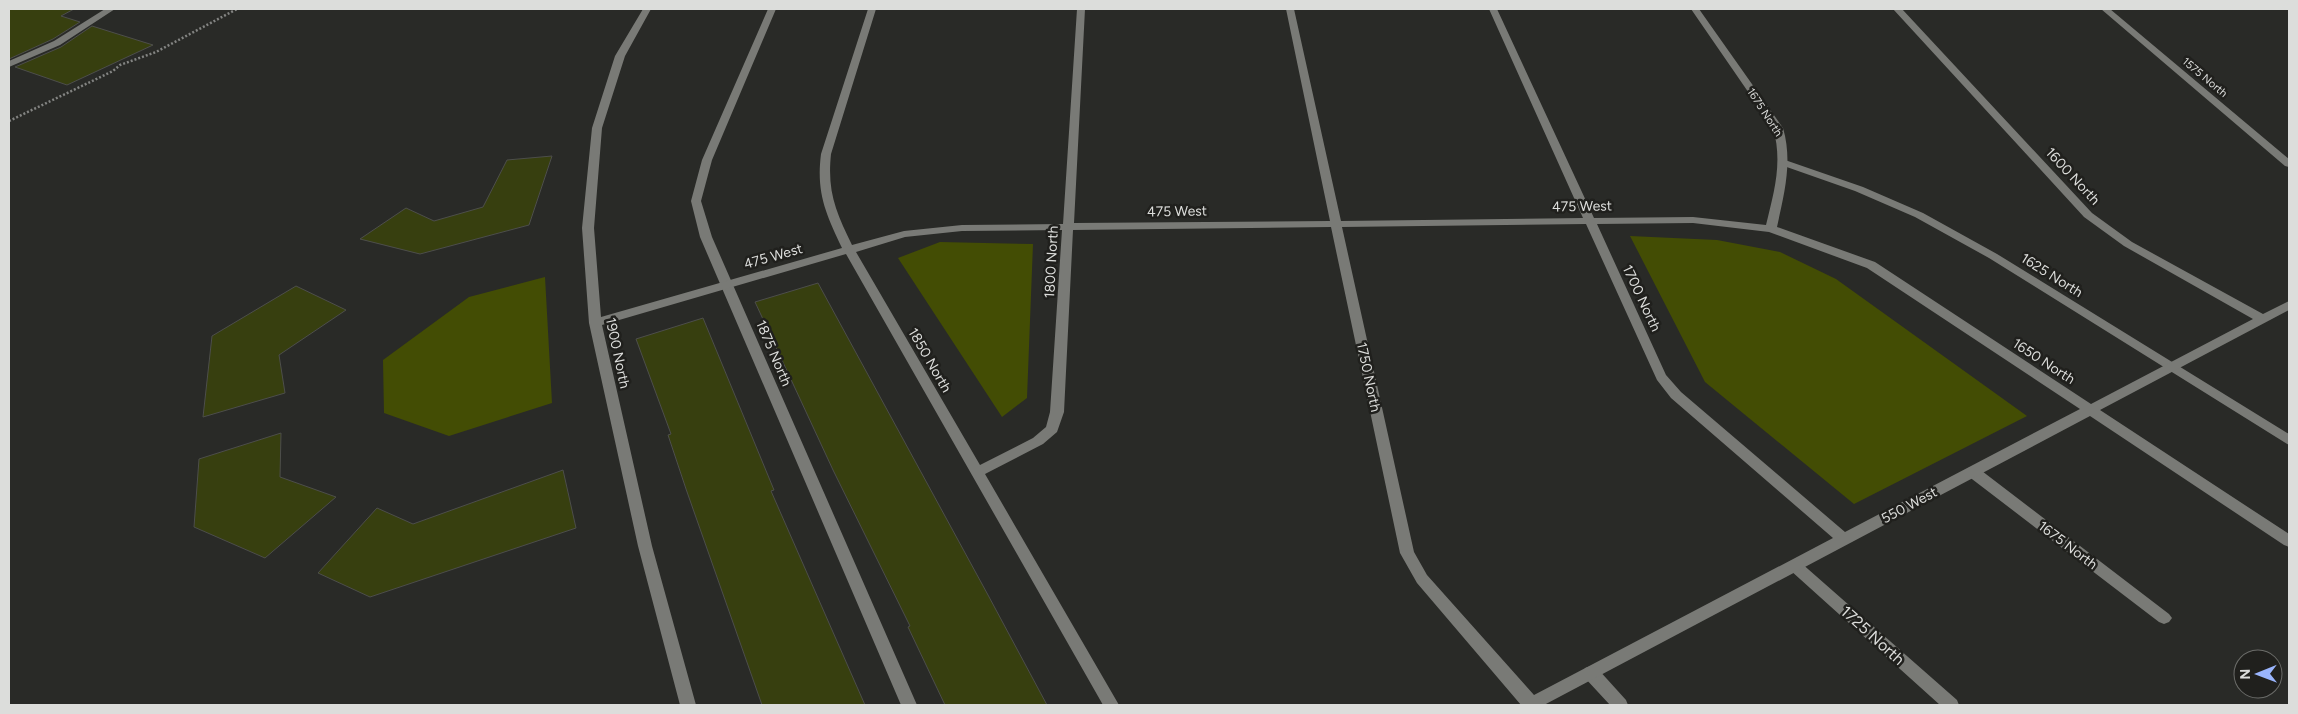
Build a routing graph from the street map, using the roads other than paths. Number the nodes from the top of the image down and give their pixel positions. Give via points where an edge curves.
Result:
1 (111, 9) edge
2 (647, 9) edge
3 (772, 9) edge
4 (872, 9) edge
5 (1081, 9) edge
6 (1290, 9) edge
7 (1494, 9) edge
8 (1695, 9) edge
9 (1897, 9) edge
10 (2105, 9) edge
11 (9, 64) edge
12 (1785, 163) junction
13 (2289, 164) edge
14 (1590, 221) junction
15 (1336, 224) junction
16 (1068, 227) junction
17 (1772, 229) junction
18 (849, 250) junction
19 (728, 285) junction
20 (2289, 305) edge
21 (2263, 319) junction
22 (595, 324) junction
23 (2172, 367) junction
24 (2091, 410) junction
25 (2289, 440) edge
26 (977, 472) junction
27 (1973, 472) junction
28 (1844, 539) junction
29 (2289, 541) edge
30 (1794, 566) junction
31 (2164, 618) dead end
32 (1590, 673) junction
33 (1531, 704) edge
34 (688, 705) edge
35 (909, 705) edge
36 (1111, 705) edge
37 (1620, 705) edge
38 (1951, 705) edge

1 - 11 street via 57,43
2 - 22 street, 1900 North via 620,56 595,141 588,228
3 - 19 street, 1875 North via 707,160 696,201 706,237
4 - 18 street, 1850 North via 822,176 826,200
5 - 16 street, 1800 North
6 - 15 street, 1750 North
7 - 14 street, 1700 North
8 - 12 street, 1675 North via 1778,128 1783,140
9 - 21 street, 1600 North via 2088,215 2128,244
10 - 13 street, 1575 North
12 - 17 street, 1675 North
12 - 23 street, 1625 North via 1860,189 1919,215 1993,256
14 - 15 street, 475 West
14 - 17 street, 475 West via 1693,220
14 - 28 street, 1700 North via 1661,377 1676,395
15 - 16 street, 475 West
15 - 33 street, 1750 North via 1407,553 1422,579
16 - 18 street, 475 West via 962,228 904,234
16 - 26 street, 1800 North via 1057,412 1052,429 1038,441
17 - 24 street, 1650 North via 1871,265
18 - 19 street, 475 West
18 - 26 street, 1850 North
19 - 22 street, 475 West
19 - 35 street, 1875 North
20 - 21 street, 550 West
21 - 23 street, 550 West
22 - 34 street, 1900 North via 645,546
23 - 24 street, 550 West
23 - 25 street, 1625 North
24 - 27 street, 550 West
24 - 29 street, 1650 North
26 - 36 street, 1850 North
27 - 28 street, 550 West
27 - 31 street, 1675 North
28 - 30 street, 550 West
30 - 32 street, 550 West
30 - 38 street, 1725 North
32 - 33 street, 550 West
32 - 37 street

